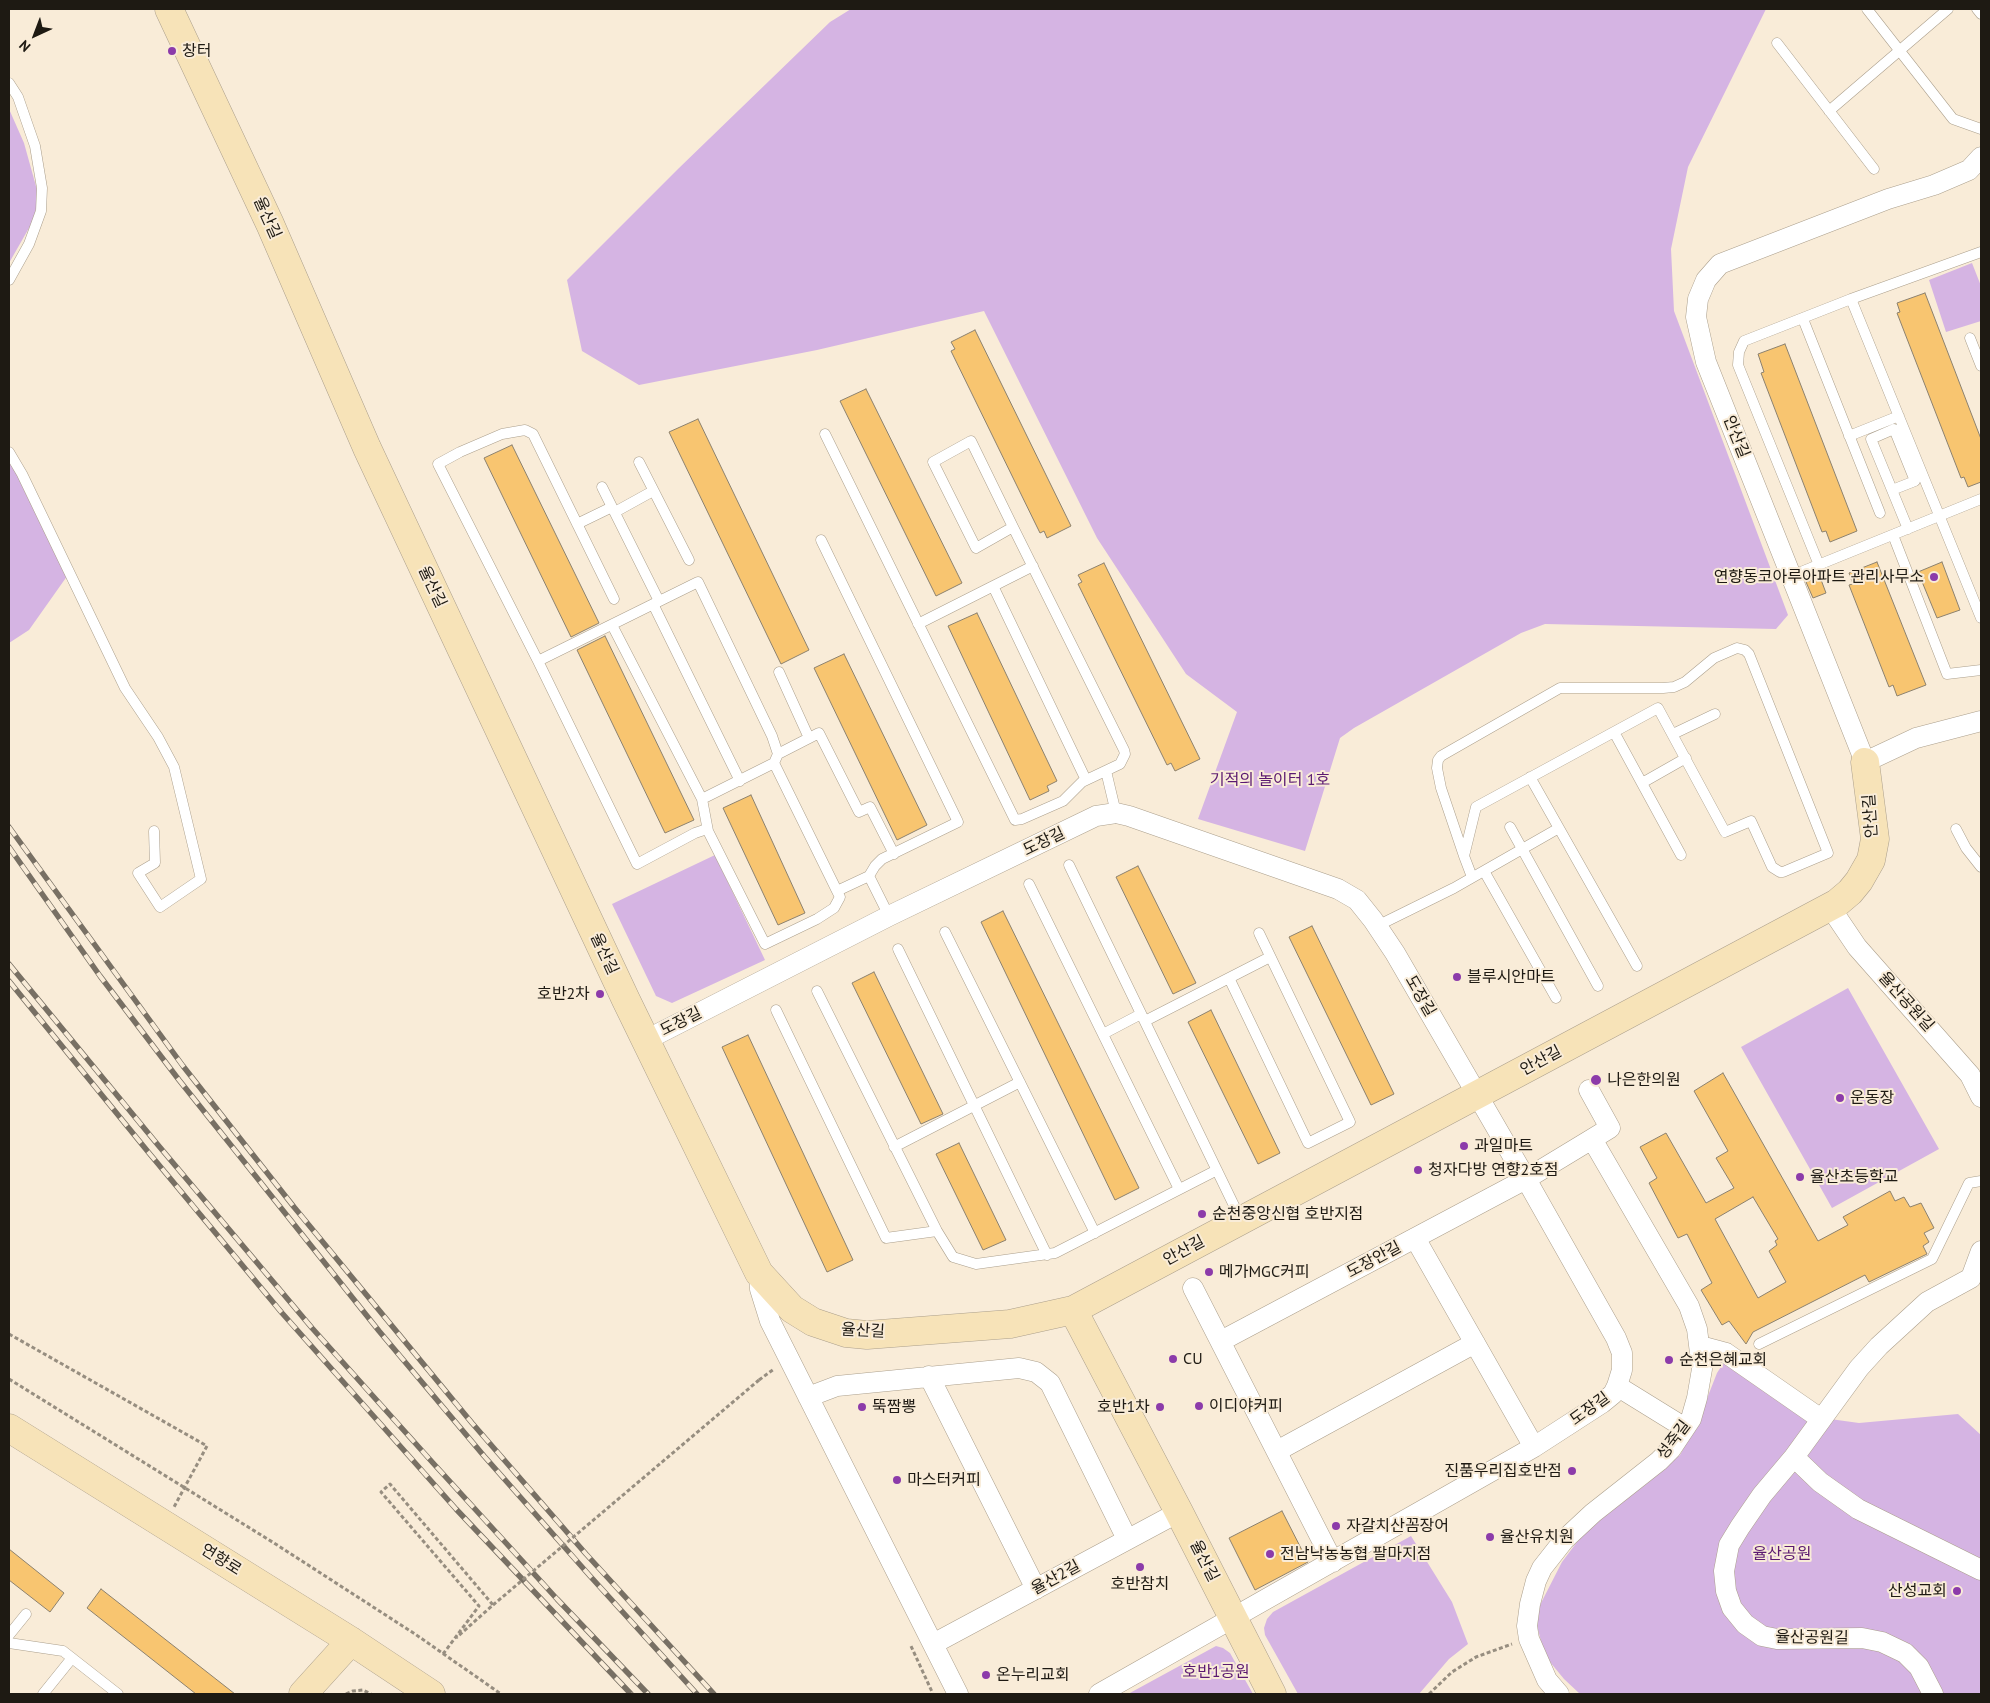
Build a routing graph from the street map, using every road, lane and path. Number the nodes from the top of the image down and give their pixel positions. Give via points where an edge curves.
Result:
1 (169, 9) edge
2 (1867, 9) edge
3 (1948, 9) edge
4 (1977, 9) edge
5 (1981, 14) edge
6 (1777, 43) dead end
7 (1900, 50) junction
8 (9, 83) edge
9 (1830, 111) junction
10 (1981, 129) edge
11 (1981, 157) edge
12 (1874, 169) dead end
13 (1981, 252) edge
14 (9, 280) edge
15 (1851, 299) junction
16 (1803, 319) junction
17 (1970, 338) dead end
18 (1981, 366) edge
19 (1899, 416) junction
20 (825, 434) dead end
21 (1849, 436) junction
22 (9, 452) edge
23 (639, 462) dead end
24 (602, 487) dead end
25 (1892, 490) junction
26 (654, 491) junction
27 (1981, 499) edge
28 (614, 509) junction
29 (1880, 513) dead end
30 (1940, 516) junction
31 (577, 524) junction
32 (1013, 526) junction
33 (1908, 529) junction
34 (1893, 535) junction
35 (821, 540) dead end
36 (689, 560) dead end
37 (1819, 565) junction
38 (1033, 566) junction
39 (1791, 576) junction
40 (994, 586) junction
41 (614, 599) dead end
42 (656, 603) junction
43 (1981, 618) edge
44 (918, 624) junction
45 (612, 625) junction
46 (538, 661) junction
47 (1981, 670) edge
48 (780, 672) dead end
49 (1715, 714) dead end
50 (1981, 721) edge
51 (1614, 732) junction
52 (1673, 734) junction
53 (810, 738) junction
54 (776, 758) junction
55 (1686, 758) junction
56 (1866, 762) junction
57 (1106, 772) junction
58 (1530, 778) junction
59 (1086, 780) junction
60 (740, 781) junction
61 (1642, 783) junction
62 (702, 799) junction
63 (1116, 813) junction
64 (1510, 826) dead end
65 (1559, 828) junction
66 (707, 829) junction
67 (1956, 829) dead end
68 (154, 831) dead end
69 (1523, 848) junction
70 (894, 854) junction
71 (1681, 855) dead end
72 (1464, 856) junction
73 (1069, 865) dead end
74 (1981, 867) edge
75 (1484, 870) junction
76 (869, 876) junction
77 (1472, 877) junction
78 (1030, 884) dead end
79 (837, 891) junction
80 (1830, 907) junction
81 (889, 916) junction
82 (1377, 926) junction
83 (945, 932) dead end
84 (1259, 933) dead end
85 (898, 949) dead end
86 (1270, 957) junction
87 (1637, 966) dead end
88 (1229, 978) junction
89 (1598, 986) dead end
90 (817, 992) dead end
91 (1556, 998) dead end
92 (776, 1010) dead end
93 (1143, 1017) junction
94 (1103, 1034) junction
95 (646, 1040) junction
96 (1020, 1082) junction
97 (1589, 1090) dead end
98 (1477, 1095) junction
99 (1981, 1097) edge
100 (974, 1106) junction
101 (1592, 1139) junction
102 (894, 1147) junction
103 (1216, 1170) junction
104 (1526, 1179) junction
105 (1981, 1181) edge
106 (1179, 1189) junction
107 (1241, 1221) junction
108 (937, 1231) junction
109 (1094, 1233) junction
110 (1415, 1238) junction
111 (1981, 1251) edge
112 (1047, 1255) junction
113 (759, 1272) junction
114 (1976, 1284) edge
115 (1193, 1288) dead end
116 (1073, 1310) junction
117 (9, 1334) edge
118 (1221, 1341) junction
119 (1475, 1343) junction
120 (1759, 1344) dead end
121 (1700, 1346) junction
122 (929, 1376) junction
123 (9, 1379) edge
124 (758, 1380) dead end
125 (1617, 1386) junction
126 (808, 1396) junction
127 (1821, 1419) junction
128 (9, 1428) edge
129 (1685, 1428) junction
130 (1534, 1446) junction
131 (1277, 1451) junction
132 (1794, 1457) junction
133 (184, 1487) junction
134 (1179, 1512) junction
135 (165, 1526) junction
136 (1128, 1538) junction
137 (1333, 1562) junction
138 (1981, 1570) edge
139 (1036, 1589) junction
140 (493, 1605) junction
141 (26, 1614) dead end
142 (1234, 1619) junction
143 (9, 1635) edge
144 (456, 1638) junction
145 (1529, 1638) junction
146 (352, 1640) junction
147 (9, 1643) edge
148 (933, 1644) junction
149 (443, 1654) junction
150 (72, 1658) junction
151 (43, 1694) edge
152 (118, 1694) edge
153 (304, 1694) edge
154 (346, 1694) edge
155 (371, 1694) edge
156 (431, 1694) edge
157 (501, 1694) edge
158 (958, 1694) edge
159 (1099, 1694) edge
160 (1272, 1694) edge
161 (1429, 1694) edge
162 (1559, 1694) edge
163 (1933, 1694) edge

1 - 95 street, 율산길 via 270,224 367,448
2 - 7 lane
3 - 7 lane
4 - 5 lane
6 - 9 lane
7 - 9 lane
7 - 10 lane via 1953,118
8 - 14 lane via 18,97 35,146 42,188 41,211 29,244
9 - 12 lane
11 - 39 street, 안산길 via 1969,170 1934,185 1888,199 1720,264 1706,280 1698,299 1696,317 1706,362
13 - 15 lane
15 - 16 lane
15 - 19 lane
16 - 21 lane
16 - 37 lane via 1744,341 1738,365
17 - 18 lane
19 - 21 lane
19 - 30 lane
20 - 44 lane
21 - 29 lane
22 - 68 lane via 125,688 174,767 201,879 160,907 138,873 155,863
23 - 26 lane
24 - 28 lane
25 - 25 lane via 1871,439 1894,429 1915,481
25 - 33 lane
26 - 28 lane
26 - 36 lane
27 - 30 lane
28 - 31 lane
28 - 42 lane
30 - 33 lane
30 - 43 lane
31 - 41 lane
31 - 46 lane via 529,430 502,434 438,464
32 - 32 lane via 971,441 932,462 976,548
32 - 38 lane
33 - 34 lane
34 - 37 lane
34 - 47 lane via 1947,674
35 - 70 lane via 958,822
37 - 39 lane
38 - 40 lane
38 - 57 lane via 1124,750 1120,764
39 - 56 street, 안산길
40 - 44 lane
40 - 59 lane
42 - 45 lane
42 - 54 lane via 698,582 772,736
42 - 60 lane
44 - 59 lane via 1015,820 1062,801
45 - 46 lane
45 - 62 lane
46 - 66 lane via 638,864
48 - 53 lane
49 - 52 lane
50 - 56 street via 1916,738
51 - 52 lane via 1658,708
51 - 58 lane
51 - 61 lane
52 - 55 lane
53 - 54 lane
53 - 70 lane via 819,733 859,812 870,807
54 - 60 lane
54 - 79 lane
55 - 61 lane
55 - 72 lane via 1725,832 1752,821 1776,870 1783,872 1828,853 1749,654 1737,648 1714,658 1674,687 1560,688 1441,756 1437,768 1441,788
56 - 80 street, 안산길 via 1875,839 1871,860 1850,892
57 - 59 lane
57 - 63 lane
58 - 65 lane
58 - 72 lane via 1476,806
60 - 62 lane
61 - 71 lane
62 - 66 lane
63 - 81 street, 도장길 via 1096,816
63 - 82 street, 도장길 via 1338,889 1357,900
64 - 69 lane
65 - 69 lane
65 - 87 lane
66 - 79 lane via 765,944 834,908 840,897
67 - 74 lane
69 - 75 lane
69 - 89 lane
70 - 76 lane via 882,859
72 - 77 lane
73 - 93 lane
75 - 77 lane
75 - 91 lane
76 - 79 lane
76 - 81 lane
77 - 82 lane
78 - 94 lane
80 - 98 street, 안산길
80 - 99 street, 율산공원길 via 1857,947 1970,1075
81 - 95 street, 도장길
82 - 98 street, 도장길
83 - 96 lane
84 - 86 lane
85 - 100 lane
86 - 88 lane
86 - 88 lane via 1350,1122 1308,1143
88 - 93 lane
90 - 102 lane
92 - 108 lane via 886,1238
93 - 94 lane
93 - 103 lane
94 - 106 lane
95 - 113 street, 율산길
96 - 100 lane
96 - 109 lane
97 - 101 street via 1610,1128
98 - 104 street, 도장길
98 - 107 street, 안산길
100 - 102 lane
100 - 112 lane
101 - 104 street
101 - 121 street, 성죽길 via 1689,1306
102 - 108 lane
103 - 106 lane
103 - 107 lane
104 - 110 street, 도장안길
104 - 125 street, 도장길 via 1616,1338 1622,1353 1622,1370
105 - 120 lane via 1969,1183 1932,1259
106 - 109 lane
107 - 116 street, 안산길
108 - 112 lane via 953,1257 976,1264
109 - 112 lane
110 - 118 street, 도장안길
110 - 119 street
111 - 114 street, 율산공원길
113 - 116 street, 율산길 via 792,1309 813,1322 846,1334 1010,1324
113 - 126 street via 764,1306
114 - 127 street, 율산공원길 via 1927,1302 1911,1315 1859,1368
115 - 118 street
116 - 134 street, 율산길
117 - 133 path via 207,1446
118 - 131 street
119 - 130 street
119 - 131 street
121 - 127 street via 1726,1353
121 - 129 street, 성죽길 via 1702,1369 1697,1398
122 - 126 street via 837,1386
122 - 136 street via 1019,1368 1036,1372 1050,1383
122 - 139 street
123 - 133 path
124 - 140 path, bridge
125 - 129 street
125 - 130 street, 도장길 via 1602,1403
126 - 148 street
127 - 132 street, 율산공원길
128 - 135 street, 연향로
129 - 145 street, 성죽길 via 1659,1461 1593,1513 1564,1540 1542,1568 1530,1604
130 - 137 street, 도장길
131 - 137 street
132 - 138 street via 1820,1482 1858,1509
132 - 163 street, 율산공원길 via 1762,1495 1729,1545 1725,1578 1732,1608 1745,1624 1762,1636 1777,1639 1862,1638 1895,1647 1919,1666
133 - 135 path
133 - 149 path
134 - 136 street, 율산2길
134 - 142 street, 율산길
135 - 146 street, 연향로
136 - 139 street, 율산2길
137 - 142 street, 도장길
139 - 148 street, 율산2길
140 - 144 path
140 - 144 path via 390,1484 381,1492 479,1606
141 - 143 lane
142 - 159 street
142 - 160 street, 율산길
144 - 149 path
145 - 161 path via 1476,1658 1452,1672
145 - 162 street, 성죽길 via 1547,1680
146 - 153 street
146 - 156 street, 연향로
147 - 150 lane via 63,1651
148 - 158 street
149 - 157 path
150 - 151 lane
150 - 152 lane
154 - 155 path via 363,1690

